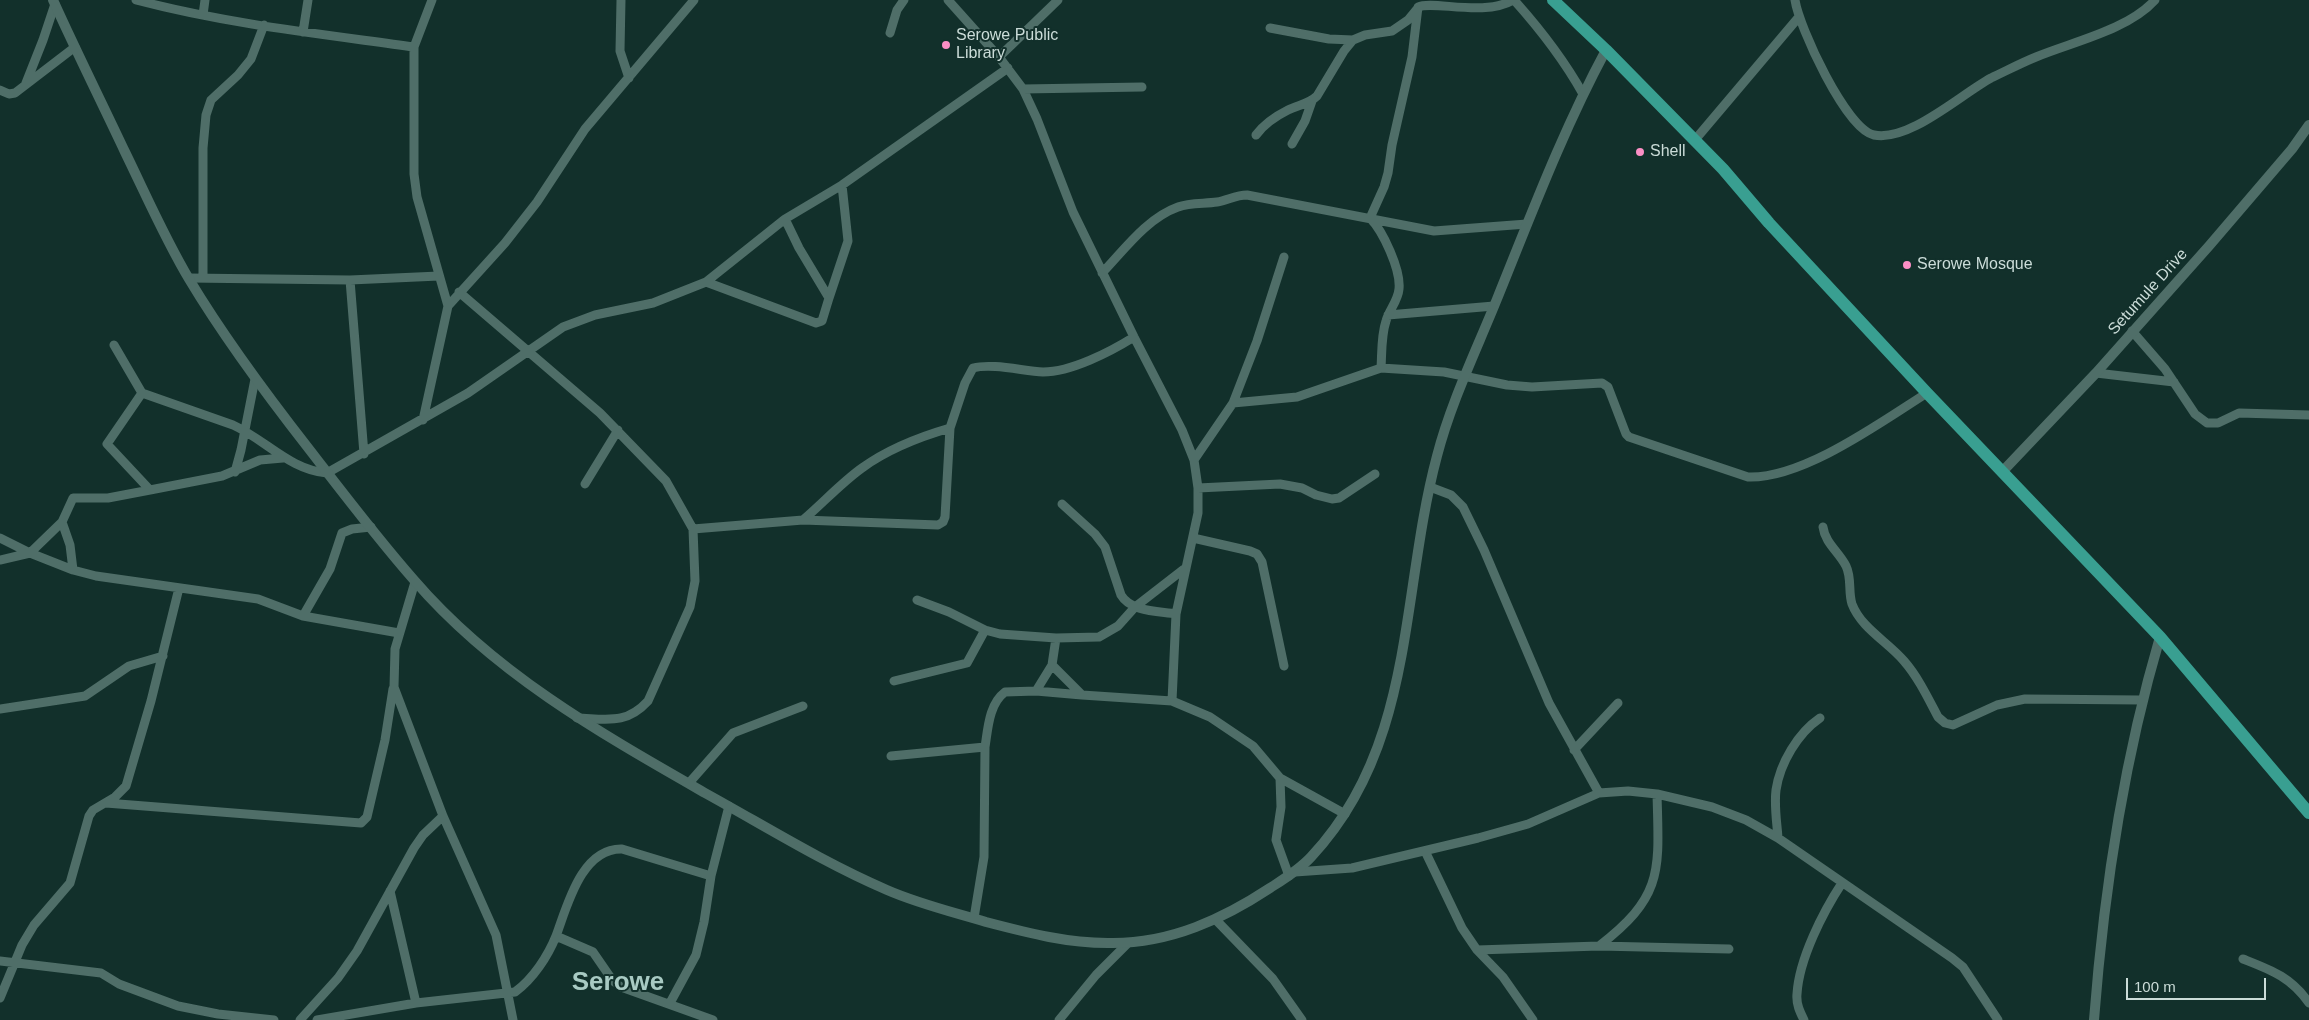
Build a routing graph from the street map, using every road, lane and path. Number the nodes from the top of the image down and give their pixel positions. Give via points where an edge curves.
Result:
1 (136, 0) edge
2 (205, 0) edge
3 (308, 0) edge
4 (432, 0) edge
5 (621, 0) edge
6 (694, 0) edge
7 (904, 0) edge
8 (948, 0) edge
9 (1058, 0) edge
10 (1514, 0) edge
11 (1553, 0) edge
12 (1795, 0) edge
13 (2155, 0) edge
14 (54, 2) edge
15 (1418, 7) junction
16 (203, 15) junction
17 (1798, 18) junction
18 (264, 25) junction
19 (1270, 28) dead end
20 (303, 32) junction
21 (890, 33) dead end
22 (1353, 40) junction
23 (75, 47) junction
24 (414, 47) junction
25 (1606, 50) junction
26 (999, 57) junction
27 (1008, 68) junction
28 (628, 78) junction
29 (26, 83) junction
30 (1142, 86) dead end
31 (1023, 89) junction
32 (0, 90) edge
33 (1582, 94) junction
34 (1312, 101) junction
35 (2309, 125) edge
36 (1256, 135) dead end
37 (1694, 141) junction
38 (1292, 144) dead end
39 (842, 185) junction
40 (1370, 218) junction
41 (785, 219) junction
42 (1527, 224) junction
43 (1284, 257) dead end
44 (1102, 273) junction
45 (439, 276) junction
46 (189, 278) junction
47 (203, 278) junction
48 (350, 280) junction
49 (706, 282) junction
50 (459, 292) junction
51 (829, 298) junction
52 (448, 306) junction
53 (1494, 306) junction
54 (1388, 316) junction
55 (2132, 331) junction
56 (1134, 337) junction
57 (114, 346) dead end
58 (529, 350) junction
59 (1381, 368) junction
60 (2096, 373) junction
61 (1465, 376) junction
62 (255, 379) junction
63 (2174, 382) junction
64 (142, 393) junction
65 (1926, 394) junction
66 (1233, 403) junction
67 (2309, 415) edge
68 (423, 420) junction
69 (950, 428) junction
70 (618, 430) junction
71 (246, 431) junction
72 (364, 454) junction
73 (283, 458) junction
74 (1194, 460) junction
75 (235, 472) junction
76 (2002, 472) junction
77 (327, 473) junction
78 (1375, 474) dead end
79 (585, 484) dead end
80 (1430, 487) junction
81 (1198, 488) junction
82 (150, 490) junction
83 (1062, 504) dead end
84 (803, 520) junction
85 (62, 522) junction
86 (1823, 527) dead end
87 (371, 528) junction
88 (693, 529) junction
89 (0, 538) edge
90 (1193, 538) junction
91 (30, 553) junction
92 (0, 560) edge
93 (1184, 569) junction
94 (73, 570) junction
95 (415, 582) junction
96 (179, 588) junction
97 (917, 600) dead end
98 (1135, 607) junction
99 (1176, 614) junction
100 (303, 616) junction
101 (985, 630) junction
102 (399, 633) junction
103 (2160, 637) junction
104 (1056, 638) junction
105 (163, 656) junction
106 (1052, 665) junction
107 (1284, 666) dead end
108 (894, 681) dead end
109 (394, 687) junction
110 (1036, 691) junction
111 (1082, 695) junction
112 (2142, 700) junction
113 (1172, 701) junction
114 (1618, 703) dead end
115 (803, 706) dead end
116 (0, 709) edge
117 (575, 718) junction
118 (1820, 718) dead end
119 (985, 747) junction
120 (1574, 750) junction
121 (890, 756) dead end
122 (1280, 778) junction
123 (689, 783) junction
124 (1599, 793) junction
125 (1657, 794) junction
126 (106, 803) junction
127 (730, 806) junction
128 (2309, 813) edge
129 (1345, 814) junction
130 (443, 816) junction
131 (1778, 838) junction
132 (1425, 851) junction
133 (1292, 874) junction
134 (711, 876) junction
135 (1842, 883) junction
136 (390, 891) junction
137 (974, 918) junction
138 (1216, 920) junction
139 (556, 936) junction
140 (1128, 942) junction
141 (1598, 946) junction
142 (1729, 949) dead end
143 (1477, 950) junction
144 (2243, 959) dead end
145 (0, 962) edge
146 (14, 963) junction
147 (508, 994) junction
148 (0, 998) edge
149 (416, 1003) junction
150 (670, 1003) junction
151 (2309, 1003) edge
152 (274, 1020) edge
153 (300, 1020) edge
154 (316, 1020) edge
155 (513, 1020) edge
156 (712, 1020) edge
157 (1059, 1020) edge
158 (1302, 1020) edge
159 (1533, 1020) edge
160 (1804, 1020) edge
161 (1998, 1020) edge
162 (2094, 1020) edge

1 - 16 street
2 - 16 street
3 - 20 street
4 - 24 street
5 - 28 street via 620,51
6 - 28 street
7 - 21 street via 897,10
8 - 26 street
9 - 26 street
10 - 15 street via 1476,8 1429,3
10 - 33 street via 1543,34
11 - 25 main road
12 - 17 street
13 - 17 street via 2113,27 2008,69 1892,136 1870,134 1853,120
14 - 23 street
14 - 29 street via 44,40
15 - 22 street via 1408,20 1392,31
15 - 40 street via 1412,57 1388,173
16 - 18 street
17 - 37 street
18 - 20 street
18 - 47 street via 251,59 211,100 206,114
19 - 22 street
20 - 24 street
22 - 34 street
23 - 29 street
23 - 46 street
24 - 45 street via 414,174 417,198
25 - 33 street
25 - 37 main road
26 - 27 street
27 - 31 street
27 - 39 street
28 - 50 street via 584,129 537,202 505,243
29 - 32 street via 15,93
30 - 31 street
31 - 44 street via 1073,212
33 - 42 street
34 - 36 street via 1288,110
34 - 38 street
35 - 55 street, Setumule Drive via 2209,246
37 - 65 main road
39 - 41 street
39 - 51 street via 848,241
40 - 42 street via 1434,231
40 - 44 street via 1247,195 1183,206 1157,219
40 - 54 street via 1379,229 1398,274 1399,288
41 - 49 street
41 - 51 street
42 - 53 street
43 - 66 street
44 - 56 street
45 - 48 street
45 - 52 street
46 - 47 street
46 - 62 street
47 - 48 street
48 - 72 street
49 - 51 street via 816,323 822,321
49 - 58 street via 653,303 577,321
50 - 52 street
50 - 58 street
52 - 68 street
53 - 54 street
53 - 61 street
54 - 59 street via 1383,333
55 - 60 street, Setumule Drive
55 - 63 street
56 - 69 street via 1113,350 1064,370 973,368
56 - 74 street via 1179,423
57 - 64 street
58 - 68 street
58 - 70 street
59 - 61 street
59 - 66 street via 1297,397
60 - 63 street
60 - 76 street, Setumule Drive
61 - 65 street via 1532,387 1602,383 1608,387 1629,437 1735,474 1761,477 1814,459 1854,439
61 - 80 street via 1446,426
62 - 71 street
62 - 77 street
63 - 67 street via 2195,414 2207,423 2218,423 2239,414
64 - 71 street
64 - 82 street via 107,444
65 - 76 main road
66 - 74 street
68 - 72 street
69 - 84 street via 880,456 861,468
69 - 84 street via 943,522 938,525
70 - 79 street
70 - 88 street via 666,480
71 - 73 street
71 - 75 street
72 - 77 street
73 - 75 street via 260,460
73 - 77 street
74 - 81 street
75 - 82 street
76 - 103 main road
77 - 87 street
78 - 81 street via 1339,498 1332,499 1280,484
80 - 120 street via 1451,494 1463,507 1549,703
80 - 129 street via 1396,689 1380,744
81 - 90 street
82 - 85 street via 108,498 73,498
83 - 98 street via 1105,547 1121,595 1125,602
84 - 88 street
85 - 91 street
85 - 94 street via 70,545
86 - 112 street via 1824,534 1848,570 1852,604 1866,625 1905,662 1938,717 1945,723 1953,725 2009,700
87 - 95 street
87 - 100 street via 352,529 342,534 330,569
88 - 117 street via 694,594 648,700 627,718
89 - 91 street
90 - 93 street
90 - 107 street via 1257,554 1262,562
91 - 92 street
91 - 94 street
93 - 98 street
93 - 99 street
94 - 96 street
95 - 102 street
95 - 117 street via 507,669
96 - 100 street via 258,599
96 - 105 street
97 - 101 street
98 - 99 street
98 - 104 street via 1118,626 1099,637
99 - 113 street
100 - 102 street
101 - 104 street via 1009,636
101 - 108 street via 967,663
102 - 109 street via 393,666
103 - 112 street
103 - 128 main road
104 - 106 street
105 - 116 street via 129,666 86,696
105 - 126 street via 126,786
106 - 110 street
106 - 111 street
109 - 126 street via 367,817 361,823
109 - 130 street
110 - 111 street
110 - 119 street via 1011,691 1001,695 992,710
111 - 113 street
112 - 162 street via 2106,887
113 - 122 street via 1230,729 1253,746
114 - 120 street
115 - 123 street via 733,733
117 - 123 street
118 - 131 street via 1806,729 1778,778
119 - 121 street
119 - 137 street via 984,857
120 - 124 street
122 - 129 street
122 - 133 street via 1281,807 1276,840
123 - 127 street
124 - 125 street
124 - 132 street via 1528,824
125 - 131 street via 1712,807 1746,820
125 - 141 street via 1657,868 1651,890 1641,908
126 - 146 street via 93,810 86,822 70,883 34,925
127 - 134 street
127 - 137 street via 813,854 884,889
129 - 133 street via 1310,859
130 - 136 street via 423,835
130 - 147 street via 496,935
131 - 135 street
132 - 133 street via 1352,868
132 - 143 street via 1462,928
133 - 138 street
134 - 139 street via 622,849 608,850 593,862 575,885
134 - 150 street via 696,955
135 - 160 street via 1817,927 1802,974 1797,994 1798,1008
135 - 161 street via 1952,958 1963,968
136 - 149 street
136 - 153 street via 338,978
137 - 140 street via 1053,938
138 - 140 street via 1176,934
138 - 158 street via 1273,979
139 - 147 street via 526,982
139 - 150 street via 593,952 616,984
140 - 157 street
141 - 142 street
141 - 143 street
143 - 159 street via 1503,977
144 - 151 street via 2287,979
145 - 146 street
146 - 148 street
146 - 152 street via 102,973 119,984 178,1006
147 - 149 street
147 - 155 street
149 - 154 street
150 - 156 street

